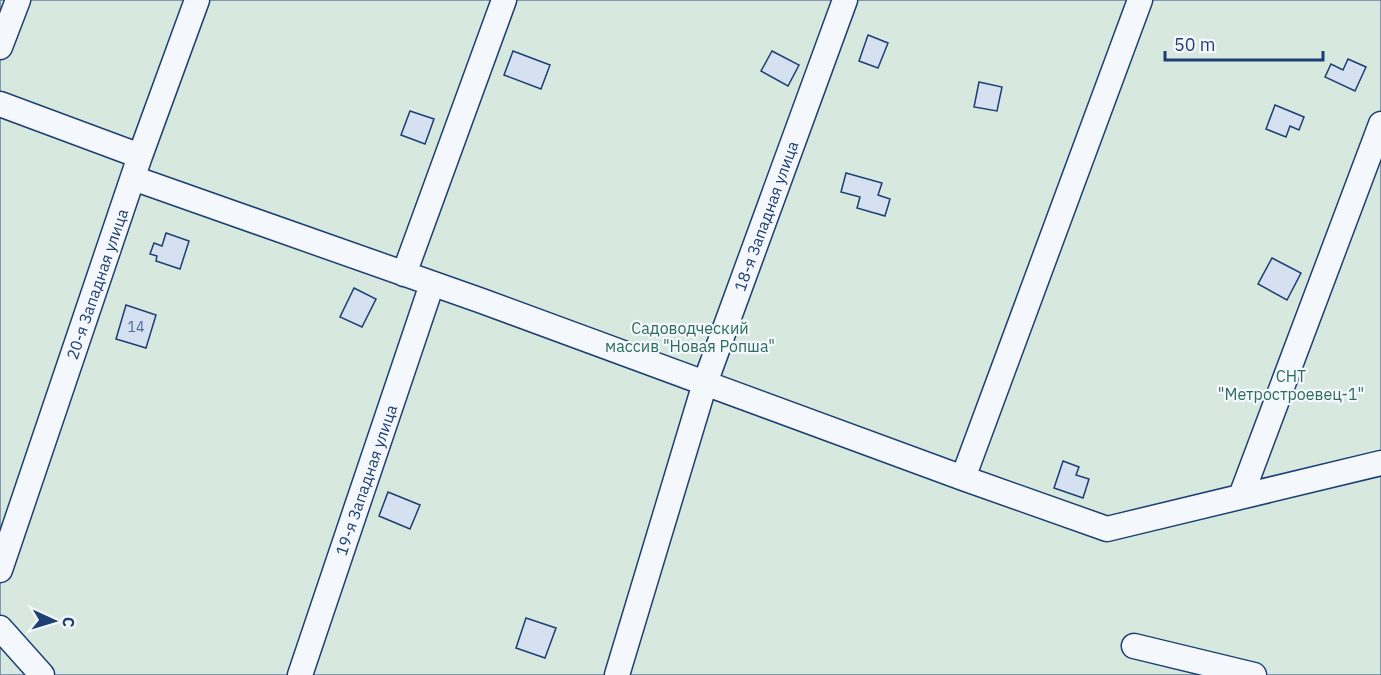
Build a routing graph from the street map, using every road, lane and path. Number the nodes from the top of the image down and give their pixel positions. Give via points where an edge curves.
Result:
1 (18, 0) edge
2 (197, 0) edge
3 (504, 0) edge
4 (845, 0) edge
5 (1140, 0) edge
6 (0, 47) edge
7 (0, 104) edge
8 (1381, 124) edge
9 (140, 156) junction
10 (1372, 173) edge
11 (133, 178) junction
12 (404, 274) junction
13 (432, 284) junction
14 (705, 383) junction
15 (1381, 463) edge
16 (963, 478) junction
17 (1241, 496) junction
18 (0, 570) edge
19 (0, 628) edge
20 (1134, 646) dead end
21 (42, 675) edge
22 (300, 675) edge
23 (617, 675) edge
24 (1254, 675) edge

1 - 6 street
2 - 9 street, 20-я Западная улица
3 - 12 street
4 - 14 street, 18-я Западная улица
5 - 16 street
7 - 9 street
8 - 10 street
9 - 11 street, 20-я Западная улица
10 - 17 street
11 - 12 street
11 - 18 street, 20-я Западная улица
12 - 13 street
13 - 14 street
13 - 22 street, 19-я Западная улица
14 - 16 street
14 - 23 street, 18-я Западная улица
15 - 17 street
16 - 17 street via 1107,529
19 - 21 street
20 - 24 street

